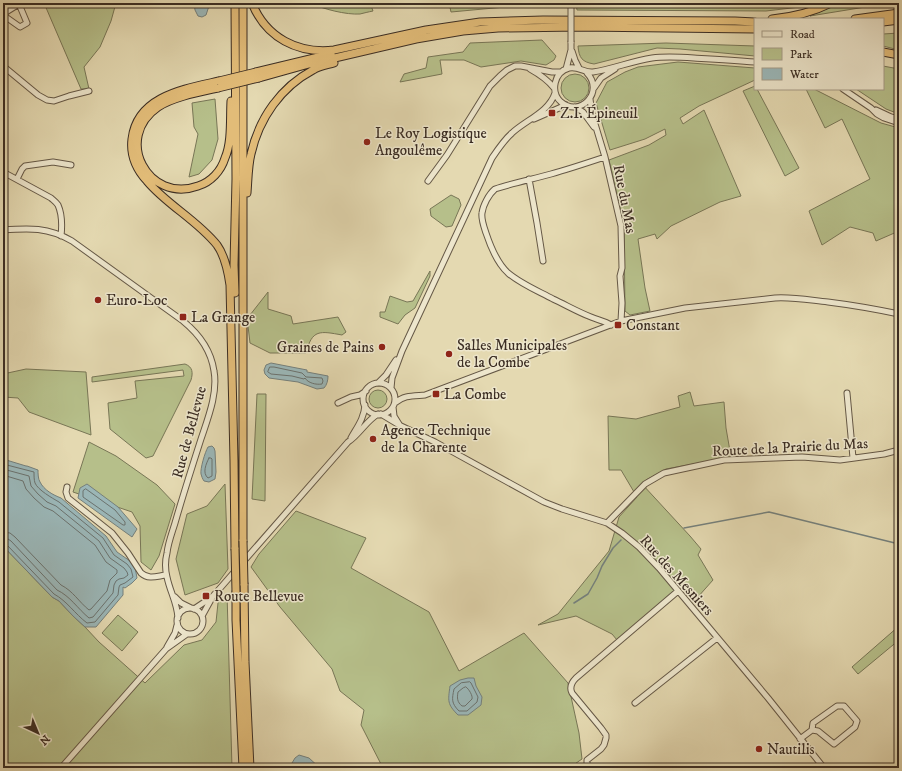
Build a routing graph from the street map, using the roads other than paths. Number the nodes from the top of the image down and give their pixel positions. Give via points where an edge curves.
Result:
1 (235, 3) edge
2 (243, 3) edge
3 (252, 3) edge
4 (831, 3) edge
5 (571, 5) edge
6 (899, 13) edge
7 (3, 15) edge
8 (235, 17) junction
9 (778, 18) edge
10 (862, 18) edge
11 (899, 20) edge
12 (884, 22) edge
13 (754, 26) edge
14 (754, 26) edge
15 (389, 38) junction
16 (416, 39) junction
17 (571, 50) junction
18 (884, 52) edge
19 (899, 55) edge
20 (754, 62) edge
21 (3, 66) edge
22 (617, 67) junction
23 (527, 68) junction
24 (579, 68) junction
25 (564, 71) junction
26 (587, 73) junction
27 (257, 75) junction
28 (219, 84) junction
29 (594, 88) junction
30 (555, 90) junction
31 (844, 90) edge
32 (89, 91) dead end
33 (590, 99) junction
34 (566, 105) junction
35 (574, 107) junction
36 (871, 108) junction
37 (899, 119) edge
38 (527, 121) junction
39 (899, 123) edge
40 (597, 131) junction
41 (605, 158) junction
42 (71, 165) dead end
43 (3, 172) edge
44 (17, 179) junction
45 (529, 179) junction
46 (428, 181) dead end
47 (3, 230) edge
48 (61, 236) junction
49 (543, 261) dead end
50 (242, 284) junction
51 (899, 314) edge
52 (621, 321) junction
53 (611, 325) junction
54 (402, 351) junction
55 (378, 383) junction
56 (367, 390) junction
57 (392, 390) junction
58 (847, 393) dead end
59 (351, 397) junction
60 (405, 397) junction
61 (338, 402) dead end
62 (365, 404) junction
63 (394, 405) junction
64 (379, 414) junction
65 (401, 426) junction
66 (348, 442) junction
67 (899, 450) edge
68 (853, 458) junction
69 (234, 461) junction
70 (67, 487) dead end
71 (607, 523) junction
72 (166, 576) junction
73 (678, 591) junction
74 (174, 596) junction
75 (213, 596) junction
76 (192, 609) junction
77 (202, 616) junction
78 (178, 618) junction
79 (178, 624) junction
80 (187, 634) junction
81 (717, 638) junction
82 (166, 649) junction
83 (635, 703) dead end
84 (812, 730) junction
85 (800, 739) junction
86 (61, 768) edge
87 (243, 768) edge
88 (250, 768) edge
89 (588, 768) edge
90 (824, 768) edge

1 - 8 highway
2 - 50 highway
3 - 15 highway via 262,22 273,33 304,49 334,50
4 - 9 highway
5 - 17 street, bridge
6 - 10 highway
7 - 7 street via 19,4 27,23 20,26
8 - 28 highway via 226,158 211,179 203,184 180,190 161,184 145,170 137,151 139,130 144,120 159,106
8 - 69 highway
11 - 12 highway
13 - 15 highway via 735,21 497,21 444,26
14 - 16 highway via 498,28
15 - 27 highway
16 - 27 highway
16 - 50 highway via 314,69 282,93 271,107 261,123 251,154
17 - 24 street
17 - 25 street
18 - 19 highway
20 - 22 street via 664,57 643,59
21 - 32 street via 47,100 60,100
22 - 26 street
22 - 29 street via 601,78
23 - 25 street
23 - 30 street via 551,84
23 - 46 street via 515,66 490,86
24 - 25 street
24 - 26 street
25 - 30 street via 556,80
26 - 29 street
27 - 28 highway, bridge
28 - 69 highway via 198,86 156,101 142,113 133,132 131,144 136,165 154,190 208,234 225,260 230,285
29 - 33 street
30 - 34 street via 559,100
30 - 38 street via 554,98 548,105
31 - 36 street
33 - 35 street
33 - 40 street, Rue du Mas
34 - 35 street
34 - 38 street
35 - 40 street, Rue du Mas via 583,112
36 - 37 street
36 - 39 street via 884,118
38 - 54 street via 508,136 492,158
40 - 41 street, Rue du Mas
41 - 45 street
41 - 52 street, Rue du Mas via 621,226
42 - 44 street via 53,162 25,166
43 - 44 street
44 - 48 street via 57,203 60,210
45 - 49 street
45 - 53 street via 495,189 485,205 482,216 495,255 508,273 519,280
47 - 48 street, Rue de Bellevue via 39,229
48 - 72 street, Rue de Bellevue via 72,241 193,329 211,357 215,379 212,401 167,552
50 - 88 highway, bridge via 245,662
51 - 52 street via 790,297 685,308
52 - 53 street
53 - 60 street via 425,395
54 - 55 street
54 - 57 street via 392,378
55 - 56 street
55 - 57 street via 387,385
56 - 59 street
56 - 62 street
57 - 60 street via 397,395
57 - 63 street via 395,397
58 - 68 street
59 - 61 street
59 - 62 street
60 - 63 street
62 - 64 street via 368,410
62 - 66 street via 361,422
63 - 64 street via 388,412
63 - 65 street via 394,416
64 - 65 street, Rue des Mesniers
64 - 66 street
65 - 71 street, Rue des Mesniers via 544,502
66 - 75 street
67 - 68 street, Route de la Prairie du Mas
68 - 71 street, Route de la Prairie du Mas via 840,460 802,456 724,460 664,473 645,484
69 - 87 highway, bridge
70 - 72 street via 68,498 112,533 141,573 150,578
71 - 73 street, Rue des Mesniers via 639,547
72 - 74 street, Rue de Bellevue
73 - 81 street, Rue des Mesniers
73 - 89 street via 572,683 572,693 606,735 601,749 587,760
74 - 76 street
74 - 78 street, Rue de Bellevue
75 - 76 street
75 - 77 street
76 - 77 street
76 - 78 street via 184,610
77 - 80 street via 200,630 194,634
78 - 79 street
79 - 80 street
79 - 82 street
80 - 82 street
81 - 83 street
81 - 85 street, Rue des Mesniers
82 - 86 street
84 - 84 street via 813,723 837,706 844,706 857,721 855,727 834,744
84 - 85 street
85 - 90 street, Rue des Mesniers

